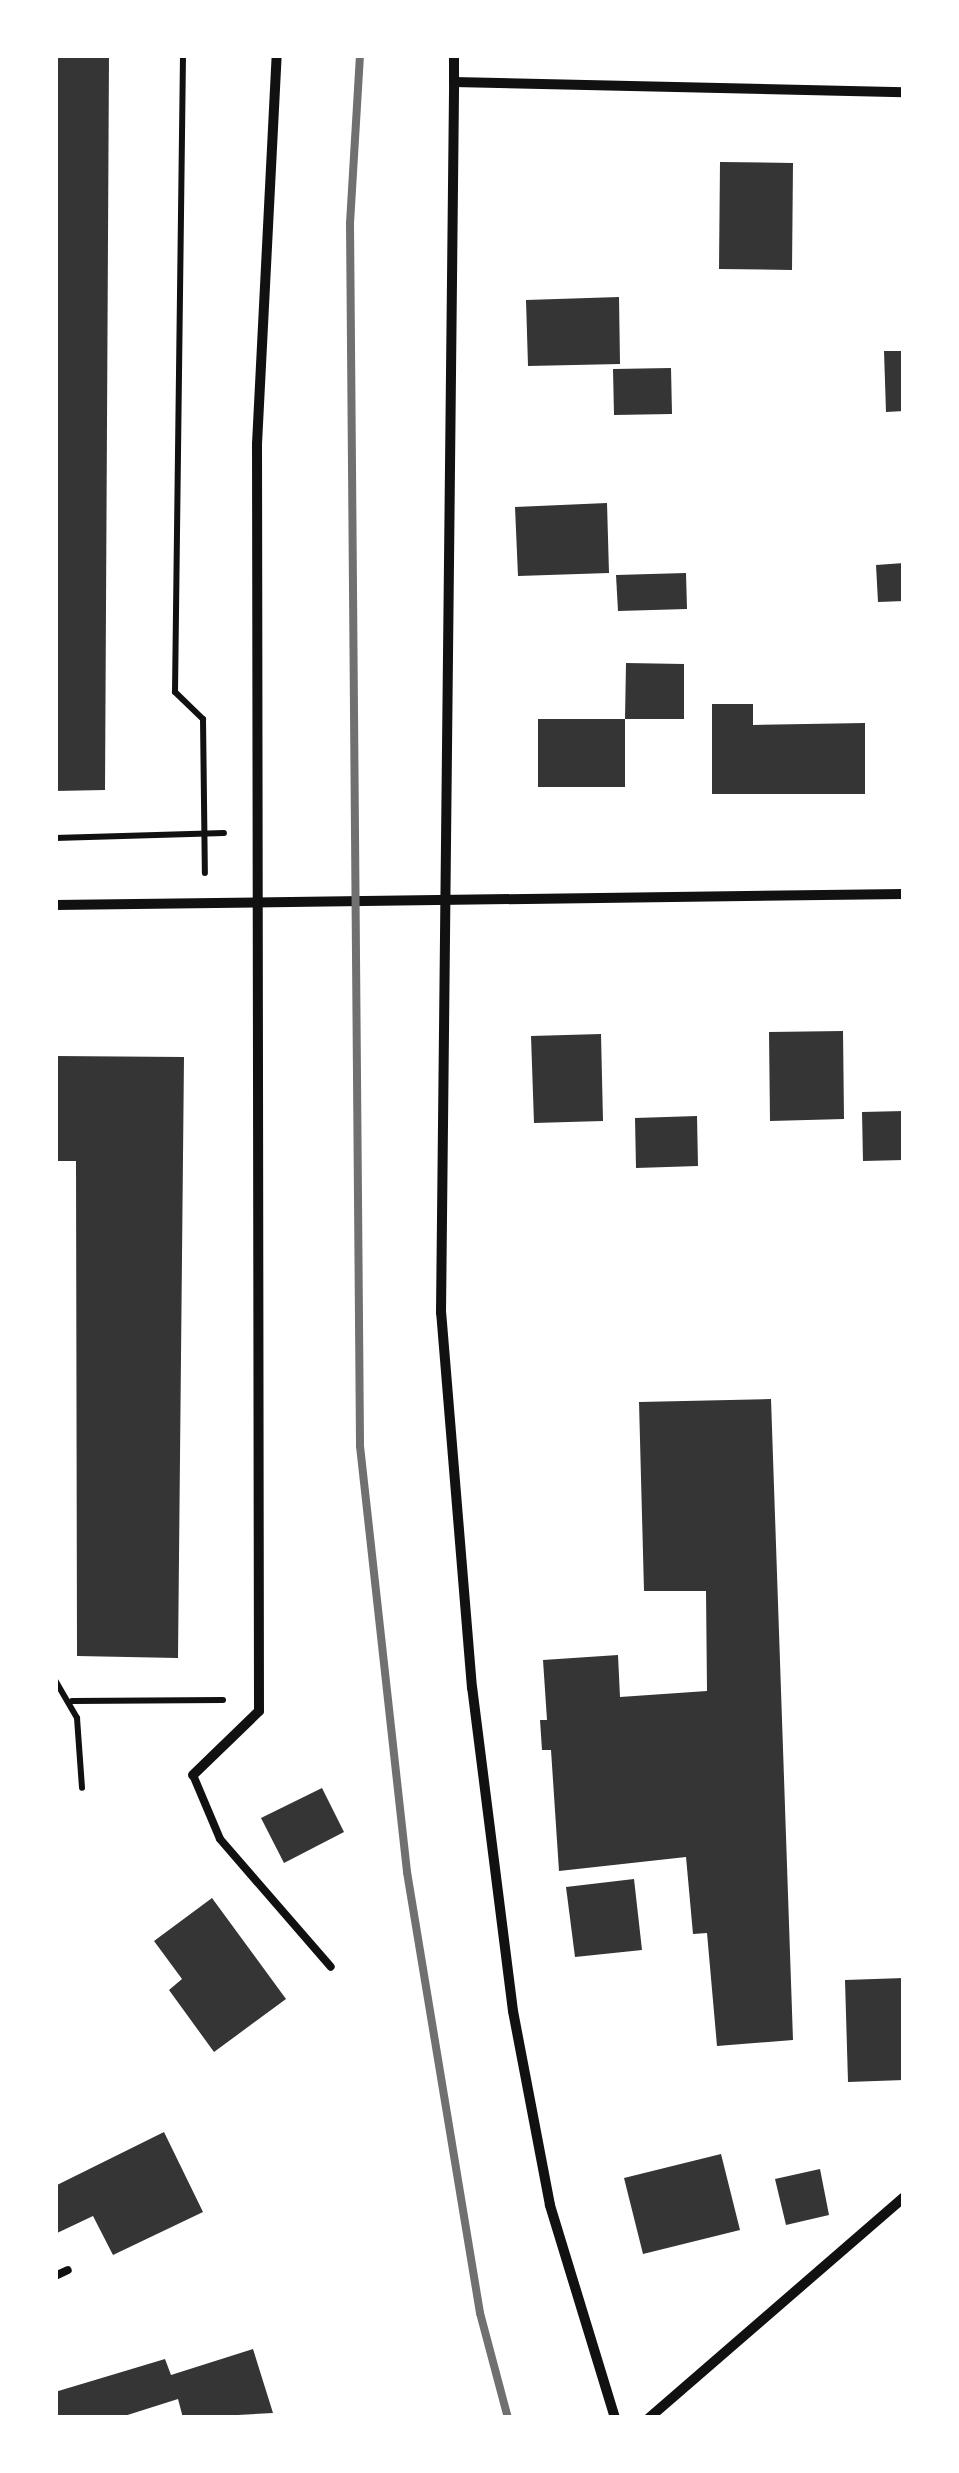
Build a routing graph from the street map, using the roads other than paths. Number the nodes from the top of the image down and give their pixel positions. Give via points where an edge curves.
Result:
1 (277, 55) edge
2 (454, 55) edge
3 (454, 82) junction
4 (904, 92) edge
5 (904, 894) edge
6 (444, 895) junction
7 (258, 899) junction
8 (55, 905) edge
9 (194, 1776) joint
10 (331, 1967) dead end
11 (904, 2196) edge
12 (68, 2270) dead end
13 (55, 2276) edge
14 (615, 2418) edge
15 (650, 2418) edge

1 - 7 street via 257,444
2 - 3 street
3 - 4 street
3 - 6 street
5 - 6 street
6 - 7 street
6 - 14 street via 442,1313 482,1779 550,2205
7 - 8 street
7 - 9 street via 259,1700
9 - 10 lane via 220,1840
11 - 15 street
12 - 13 lane

